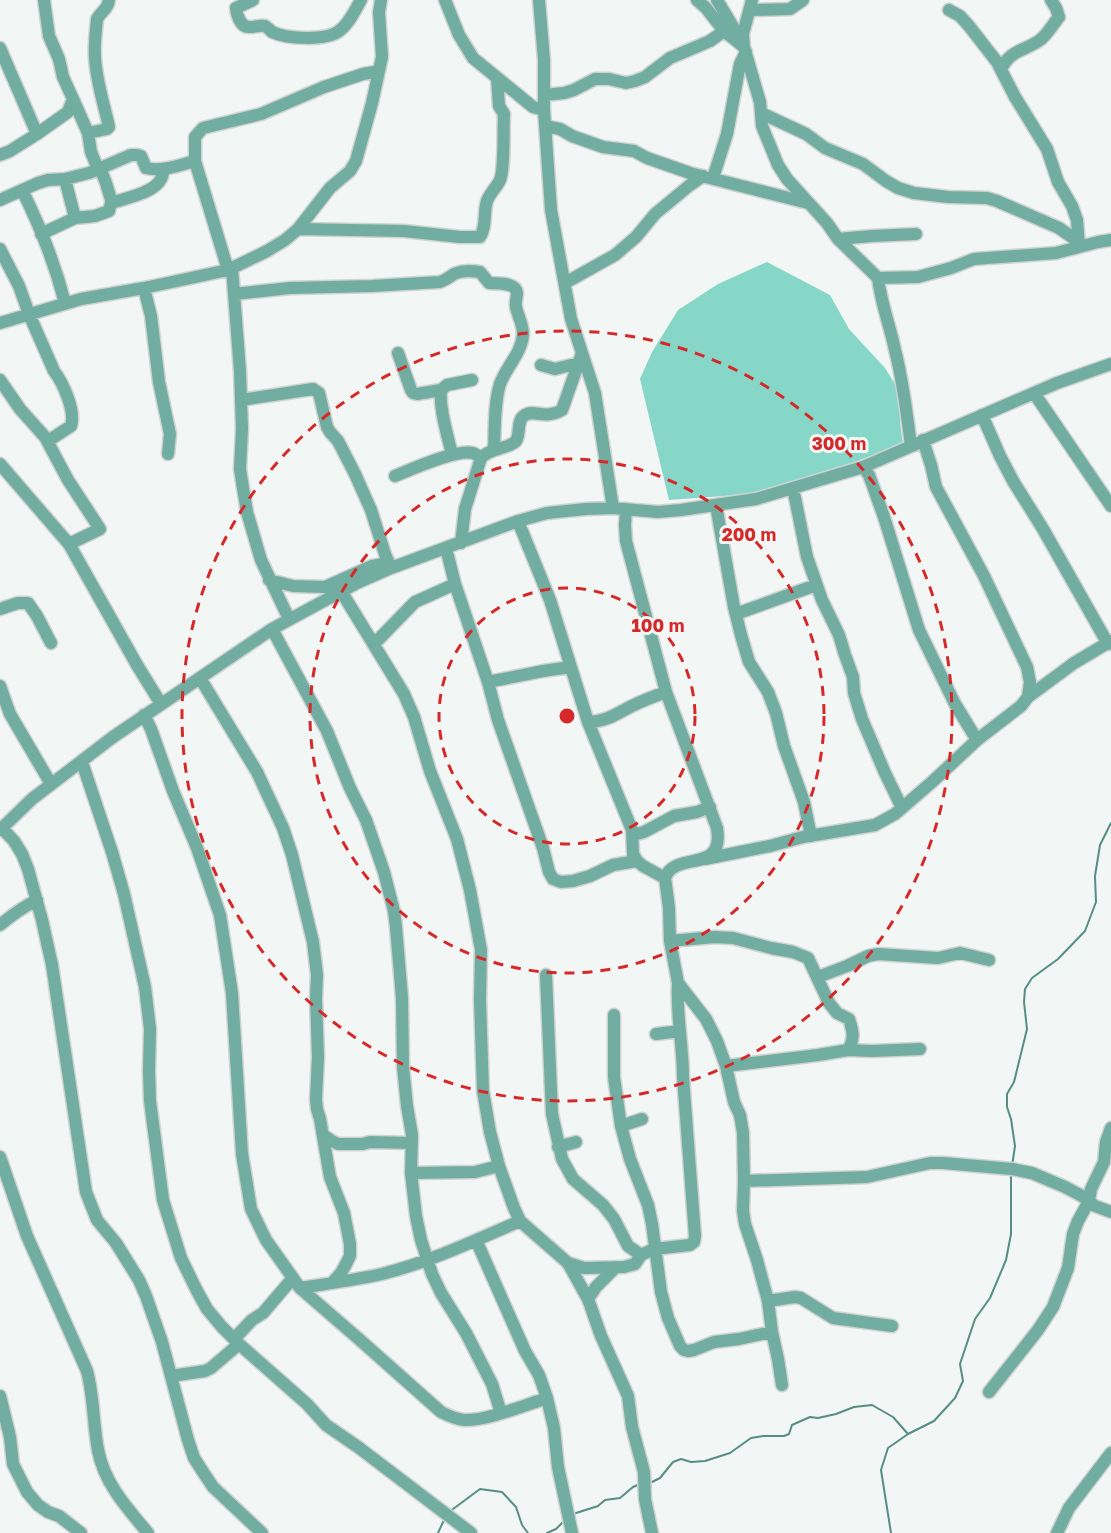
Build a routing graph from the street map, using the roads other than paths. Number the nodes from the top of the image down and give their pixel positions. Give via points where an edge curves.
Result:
1 (44, 0) edge
2 (109, 0) edge
3 (253, 0) edge
4 (361, 0) edge
5 (381, 0) edge
6 (445, 0) edge
7 (539, 0) edge
8 (697, 0) edge
9 (717, 0) edge
10 (803, 0) edge
11 (1051, 0) edge
12 (751, 5) edge
13 (953, 7) edge
14 (724, 31) junction
15 (0, 48) edge
16 (745, 49) junction
17 (1001, 69) junction
18 (379, 71) junction
19 (497, 78) junction
20 (544, 95) junction
21 (73, 99) junction
22 (544, 110) junction
23 (761, 112) junction
24 (546, 126) junction
25 (88, 133) junction
26 (37, 135) junction
27 (0, 155) edge
28 (195, 160) junction
29 (99, 169) junction
30 (164, 169) junction
31 (708, 177) junction
32 (65, 179) junction
33 (22, 190) junction
34 (0, 200) edge
35 (112, 203) junction
36 (808, 203) junction
37 (75, 218) junction
38 (298, 229) junction
39 (41, 234) junction
40 (916, 234) dead end
41 (838, 239) junction
42 (1111, 240) edge
43 (1079, 244) junction
44 (0, 249) edge
45 (230, 269) junction
46 (878, 278) junction
47 (565, 283) junction
48 (144, 288) junction
49 (234, 294) junction
50 (65, 303) junction
51 (29, 314) junction
52 (0, 323) edge
53 (398, 353) dead end
54 (581, 358) junction
55 (1111, 364) edge
56 (541, 365) dead end
57 (0, 380) edge
58 (472, 380) dead end
59 (441, 390) junction
60 (1034, 393) junction
61 (241, 400) junction
62 (982, 415) junction
63 (923, 440) junction
64 (48, 441) junction
65 (911, 446) junction
66 (494, 449) junction
67 (168, 454) dead end
68 (452, 456) junction
69 (481, 458) junction
70 (0, 464) edge
71 (863, 467) junction
72 (394, 476) dead end
73 (793, 488) junction
74 (716, 505) junction
75 (1111, 506) edge
76 (613, 508) junction
77 (626, 509) junction
78 (518, 521) junction
79 (461, 543) junction
80 (69, 544) junction
81 (446, 548) junction
82 (390, 566) junction
83 (269, 580) junction
84 (455, 584) junction
85 (816, 585) junction
86 (341, 591) junction
87 (0, 609) edge
88 (736, 614) junction
89 (289, 619) junction
90 (272, 629) junction
91 (51, 643) dead end
92 (1110, 643) edge
93 (374, 644) junction
94 (571, 667) junction
95 (200, 678) junction
96 (488, 682) junction
97 (0, 686) edge
98 (666, 692) junction
99 (1028, 697) junction
100 (161, 704) junction
101 (144, 715) junction
102 (588, 722) junction
103 (977, 740) junction
104 (82, 762) junction
105 (51, 784) junction
106 (710, 807) junction
107 (902, 808) junction
108 (1, 829) edge
109 (633, 835) junction
110 (811, 836) junction
111 (704, 859) junction
112 (637, 861) junction
113 (665, 878) junction
114 (37, 900) junction
115 (0, 925) edge
116 (670, 941) junction
117 (989, 960) dead end
118 (546, 975) dead end
119 (818, 977) junction
120 (678, 983) junction
121 (614, 1015) dead end
122 (680, 1031) junction
123 (656, 1034) dead end
124 (920, 1049) dead end
125 (848, 1050) junction
126 (726, 1066) junction
127 (642, 1119) dead end
128 (621, 1126) junction
129 (1111, 1128) edge
130 (323, 1135) junction
131 (576, 1142) dead end
132 (412, 1143) junction
133 (558, 1147) junction
134 (0, 1157) edge
135 (499, 1166) junction
136 (411, 1173) junction
137 (744, 1182) junction
138 (1089, 1201) junction
139 (1111, 1212) edge
140 (520, 1221) junction
141 (476, 1240) junction
142 (654, 1249) junction
143 (641, 1255) junction
144 (427, 1259) junction
145 (568, 1263) junction
146 (616, 1267) junction
147 (332, 1283) junction
148 (296, 1284) junction
149 (588, 1299) junction
150 (768, 1301) junction
151 (892, 1326) dead end
152 (772, 1332) junction
153 (236, 1342) junction
154 (171, 1376) junction
155 (782, 1385) dead end
156 (989, 1392) dead end
157 (0, 1396) edge
158 (547, 1398) junction
159 (501, 1413) junction
160 (1111, 1453) edge
161 (466, 1532) edge
162 (81, 1533) edge
163 (148, 1533) edge
164 (262, 1533) edge
165 (573, 1533) edge
166 (652, 1533) edge
167 (1057, 1533) edge

1 - 21 street via 49,36
2 - 25 street via 109,6 97,19 94,54 109,127
3 - 4 street via 236,9 243,26 266,26 272,32 294,38 334,34
5 - 18 street via 383,48
6 - 19 street via 473,58
7 - 20 street
8 - 14 street
9 - 16 street
10 - 12 street via 790,9
11 - 17 street via 1059,17 1041,40 1012,55
12 - 16 street via 743,34
13 - 17 street
14 - 16 street
14 - 20 street via 635,81 595,79 574,90
15 - 26 street
16 - 23 street
16 - 31 street via 727,135
17 - 43 street via 1047,149 1077,220
18 - 28 street via 324,87 261,114 203,128 195,137
18 - 38 street via 356,161
19 - 22 street via 533,107
19 - 38 street via 504,114 501,173 486,203 480,237
20 - 22 street
21 - 25 street
21 - 26 street via 68,112
22 - 24 street
23 - 36 street via 762,126 778,165
23 - 43 street via 825,148 863,164 898,188 997,201 1059,228
24 - 31 street
24 - 47 street via 551,210
25 - 29 street
26 - 27 street
28 - 30 street
28 - 45 street
29 - 30 street via 131,155 141,156 149,170
29 - 32 street
29 - 35 street
30 - 35 street via 151,189
31 - 36 street
31 - 47 street via 690,185 655,214 615,255
32 - 33 street via 48,180
32 - 37 street
33 - 34 street
33 - 39 street
35 - 37 street via 109,211
36 - 41 street
37 - 39 street
38 - 45 street via 277,245
39 - 50 street
40 - 41 street
41 - 46 street
42 - 43 street
43 - 46 street via 1042,255 974,259 918,277
44 - 51 street
45 - 48 street
45 - 49 street
46 - 65 street via 898,361
47 - 54 street
48 - 50 street
48 - 67 street via 170,434
49 - 61 street
49 - 66 street via 440,282 469,270 480,272 489,283 514,286 523,334 500,386
50 - 51 street
51 - 52 street
51 - 64 street via 67,396 73,421
53 - 59 street via 414,393
54 - 56 street via 555,369
54 - 66 street via 562,410 556,414 524,415 518,439
54 - 76 street via 595,393
55 - 60 street
57 - 64 street
58 - 59 street
59 - 68 street
60 - 62 street
60 - 75 street
61 - 82 street via 313,389 319,393 327,427 355,474
61 - 83 street via 240,469 253,536
62 - 63 street
62 - 92 street via 1013,481
63 - 65 street
63 - 99 street via 936,487 1027,667
64 - 80 street via 100,529
65 - 71 street
66 - 69 street
68 - 69 street via 472,453
68 - 72 street
69 - 79 street via 465,509
70 - 80 street
71 - 73 street
71 - 103 street via 884,517 919,630
73 - 74 street
73 - 85 street
74 - 77 street via 658,512
74 - 88 street
76 - 77 street
76 - 78 street via 562,511
77 - 98 street via 626,541
78 - 79 street
78 - 94 street via 550,600
79 - 81 street
80 - 100 street
81 - 82 street
81 - 84 street
82 - 83 street via 372,566 326,587 293,586
82 - 86 street
83 - 89 street
84 - 93 street via 416,602
84 - 96 street
85 - 88 street
85 - 107 street via 839,635 862,719
86 - 89 street
86 - 93 street
87 - 91 street via 28,603
88 - 110 street via 749,662 776,713
89 - 90 street
90 - 95 street
90 - 132 street via 327,731 384,872 396,927 403,1067
92 - 99 street via 1074,663
93 - 135 street via 414,717 457,839 470,890 481,950 483,1091
94 - 96 street
94 - 102 street
95 - 100 street
95 - 130 street via 257,772 292,855 317,975 316,1099
96 - 112 street via 554,879 573,881 613,865
97 - 105 street via 10,714
98 - 102 street via 603,721
98 - 106 street
99 - 103 street
100 - 101 street
101 - 104 street
101 - 148 street via 220,915 232,993 242,1154 251,1209 266,1240
102 - 109 street
103 - 107 street
104 - 105 street
104 - 153 street via 124,894 145,987 150,1029 150,1101 164,1200 181,1258 196,1289 207,1309
105 - 108 street
106 - 109 street via 674,816
106 - 111 street via 718,846
107 - 110 street via 875,825
108 - 114 street via 22,854
109 - 112 street
110 - 111 street
111 - 113 street via 672,868
112 - 113 street
113 - 116 street
114 - 115 street
114 - 154 street via 52,965 86,1192 97,1220 139,1280
116 - 119 street via 734,938 793,952 808,958
116 - 120 street
117 - 119 street via 960,953 938,958 878,954
118 - 133 street via 552,1114
119 - 125 street via 829,1004 849,1019 854,1034
120 - 122 street
120 - 126 street via 705,1019
121 - 128 street via 614,1077
122 - 123 street
122 - 142 street via 695,1236 690,1245
124 - 125 street
125 - 126 street
126 - 137 street via 743,1133
127 - 128 street
128 - 142 street via 648,1204
129 - 138 street
130 - 132 street via 338,1144
130 - 147 street via 330,1177 344,1213 350,1244 350,1256
131 - 133 street
132 - 136 street
133 - 143 street via 573,1179 603,1205 628,1246
134 - 163 street via 27,1236 87,1371 101,1462 120,1499
135 - 136 street via 475,1172
135 - 140 street
136 - 144 street
137 - 138 street via 867,1177 943,1163 1032,1173
137 - 150 street via 745,1224
138 - 139 street
138 - 156 street via 1073,1234 1068,1268 1053,1308
140 - 141 street
140 - 145 street
141 - 144 street
141 - 158 street
142 - 143 street
142 - 152 street via 668,1318 684,1350
143 - 146 street via 635,1264
144 - 147 street via 383,1274
144 - 159 street via 441,1293 492,1384
145 - 146 street via 584,1268
145 - 149 street
146 - 149 street
147 - 148 street
148 - 153 street via 252,1320
148 - 159 street via 441,1412 465,1420
149 - 166 street via 628,1395
150 - 151 street via 795,1297 833,1318
150 - 152 street
152 - 155 street
153 - 154 street via 211,1368
153 - 161 street via 326,1425
154 - 164 street via 188,1440 202,1472
157 - 162 street via 13,1464 27,1491 38,1505
158 - 159 street
158 - 165 street
160 - 167 street via 1076,1497

